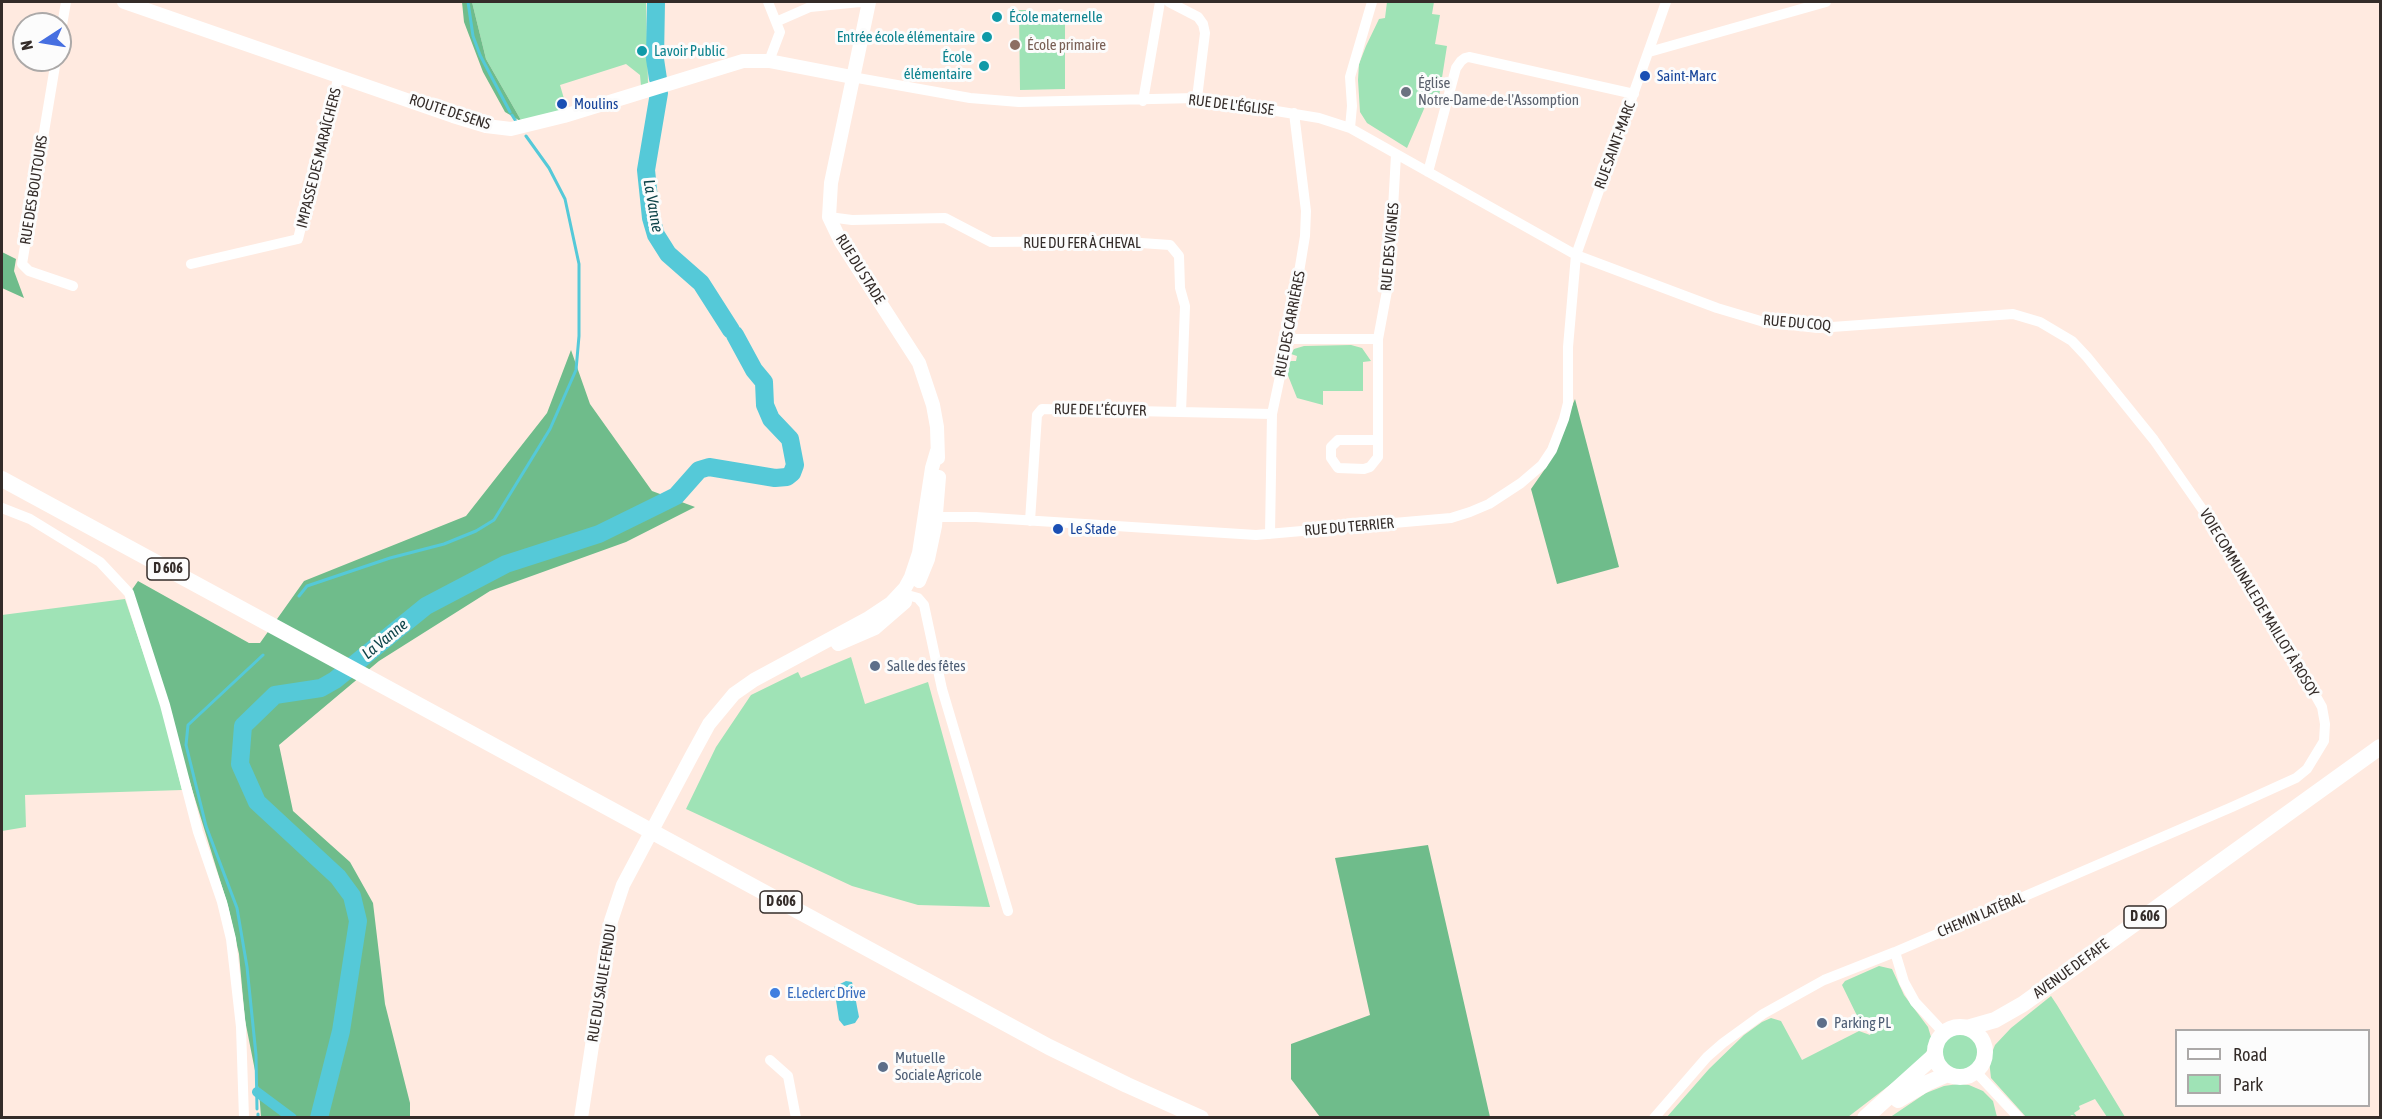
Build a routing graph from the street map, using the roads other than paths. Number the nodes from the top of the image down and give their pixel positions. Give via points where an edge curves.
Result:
1 (124, 2) edge
2 (768, 2) edge
3 (1160, 2) edge
4 (1169, 2) edge
5 (1372, 2) edge
6 (1666, 2) edge
7 (1826, 2) edge
8 (868, 3) edge
9 (777, 21) junction
10 (1649, 52) junction
11 (769, 61) junction
12 (54, 72) edge
13 (339, 75) junction
14 (852, 77) junction
15 (1634, 94) junction
16 (1197, 99) junction
17 (1143, 101) junction
18 (1294, 113) junction
19 (1350, 129) junction
20 (1396, 155) junction
21 (1428, 172) junction
22 (829, 218) junction
23 (1576, 255) junction
24 (191, 264) dead end
25 (73, 286) dead end
26 (2028, 318) joint
27 (1288, 339) junction
28 (1378, 339) junction
29 (1181, 412) junction
30 (1272, 414) junction
31 (1378, 440) junction
32 (2, 479) edge
33 (2, 508) edge
34 (931, 517) junction
35 (1030, 521) junction
36 (1270, 534) junction
37 (908, 592) junction
38 (2324, 741) joint
39 (2380, 747) edge
40 (672, 795) joint
41 (1008, 911) dead end
42 (1895, 952) junction
43 (2023, 1004) junction
44 (1966, 1028) junction
45 (1944, 1033) junction
46 (1985, 1051) junction
47 (1935, 1055) junction
48 (770, 1060) dead end
49 (1976, 1072) junction
50 (1948, 1074) junction
51 (244, 1118) edge
52 (581, 1118) edge
53 (796, 1118) edge
54 (1201, 1118) edge
55 (1654, 1118) edge
56 (1864, 1118) edge
57 (1869, 1118) edge
58 (2019, 1118) edge

1 - 13 street, ROUTE DE SENS
2 - 9 street
3 - 17 street
4 - 16 street via 1198,17 1203,24
5 - 19 street via 1350,77
6 - 10 street, RUE SAINT-MARC
7 - 10 street
8 - 9 street via 810,7
8 - 14 street, RUE DU STADE
9 - 11 street via 780,32
10 - 15 street, RUE SAINT-MARC
11 - 13 street, ROUTE DE SENS via 743,62 518,128 486,126
11 - 14 street, ROUTE DE SENS
12 - 25 street, RUE DES BOUTOURS via 22,264 29,271
13 - 24 street, IMPASSE DES MARAÎCHERS via 298,239
14 - 17 street, RUE DE L'ÉGLISE via 970,98 1019,102
14 - 22 street, RUE DU STADE via 831,183
15 - 21 street via 1465,58 1456,68
15 - 23 street, RUE SAINT-MARC
16 - 17 street, RUE DE L'ÉGLISE
16 - 18 street, RUE DE L'ÉGLISE
18 - 19 street, RUE DE L'ÉGLISE
18 - 27 street, RUE DES CARRIÈRES via 1306,211 1302,261
19 - 20 street, RUE DE L'ÉGLISE
20 - 21 street, RUE DE L'ÉGLISE
20 - 28 street, RUE DES VIGNES via 1389,280
21 - 23 street, RUE DE L'ÉGLISE
22 - 29 street, RUE DU FER À CHEVAL via 945,218 991,243 1112,241 1170,245 1180,262 1185,306
22 - 34 street, RUE DU STADE via 919,363 937,427 940,472
23 - 26 street, RUE DU COQ via 1764,322 1818,328 2013,314
23 - 36 street, RUE DU TERRIER via 1568,347 1568,403 1552,450 1533,475 1489,504 1451,518
26 - 38 street, VOIE COMMUNALE DE MAILLOT À ROSOY via 2072,341 2154,440 2214,526 2322,707
27 - 28 street
27 - 30 street, RUE DES CARRIÈRES
28 - 31 street, RUE DES VIGNES
29 - 30 street, RUE DE L’ÉCUYER
29 - 35 street, RUE DE L’ÉCUYER via 1050,408 1039,411
30 - 36 street, RUE DES CARRIÈRES
31 - 31 street, RUE DES VIGNES via 1378,457 1370,467 1338,468 1331,458 1331,447 1338,440
32 - 54 main road, D 606 via 1049,1047
33 - 51 street via 30,519 100,562 129,593 231,939 242,1027
34 - 35 street, RUE DU TERRIER
34 - 37 street, RUE DU STADE via 928,559
35 - 36 street, RUE DU TERRIER
37 - 40 street, RUE DU STADE via 875,628 833,647 802,655 734,694 709,724
37 - 41 street via 924,605 942,689
38 - 42 street, CHEMIN LATÉRAL via 2307,769 2296,778
39 - 43 main road, AVENUE DE FAFE / D 606
40 - 52 street, RUE DU SAULE FENDU via 623,885 611,921
42 - 45 street via 1915,1002
42 - 55 street, CHEMIN LATÉRAL via 1824,980 1763,1014 1707,1057
43 - 44 main road, AVENUE DE FAFE / D 606 via 1995,1020
43 - 46 main road, AVENUE DE FAFE / D 606
44 - 45 main road
44 - 46 main road via 1979,1037
45 - 47 main road
46 - 49 main road
47 - 50 main road
47 - 56 main road
48 - 53 street via 788,1076
49 - 50 main road via 1962,1077
49 - 58 street
50 - 57 main road

